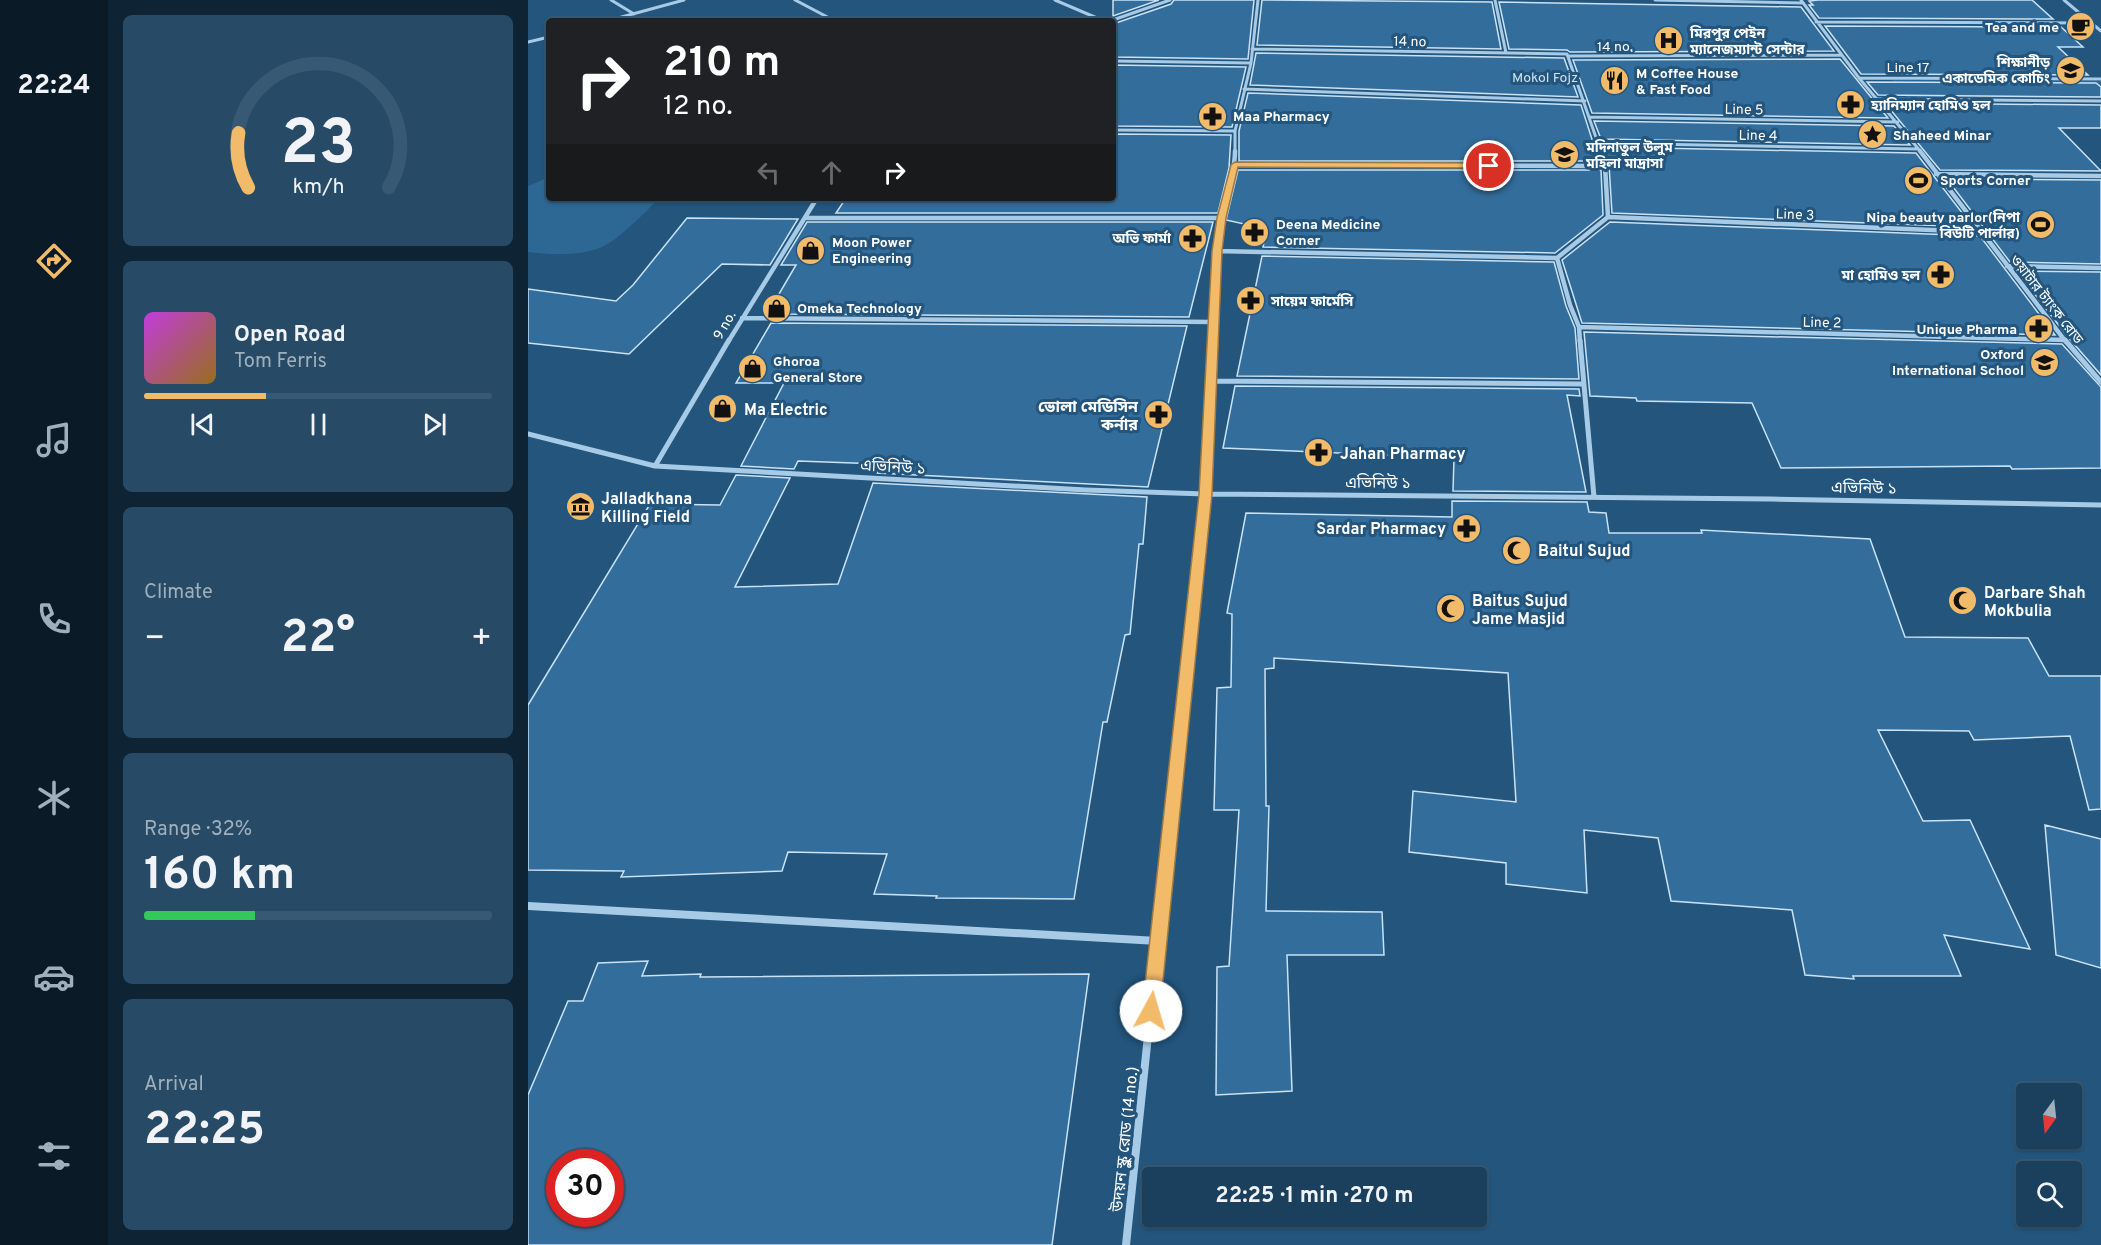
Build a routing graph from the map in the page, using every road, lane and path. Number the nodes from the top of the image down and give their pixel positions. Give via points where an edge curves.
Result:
1 (611, 0) edge
2 (684, 0) edge
3 (795, 0) edge
4 (1055, 0) edge
5 (1170, 0) edge
6 (1258, 0) edge
7 (1495, 0) edge
8 (1655, 0) edge
9 (2064, 0) edge
10 (1802, 2) edge
11 (634, 14) junction
12 (619, 18) edge
13 (829, 18) edge
14 (1097, 18) edge
15 (1116, 19) edge
16 (1816, 22) junction
17 (2091, 23) junction
18 (2101, 31) edge
19 (546, 38) edge
20 (528, 42) edge
21 (1252, 50) junction
22 (1506, 53) junction
23 (1568, 55) junction
24 (1842, 55) junction
25 (1116, 61) edge
26 (1251, 63) junction
27 (1859, 78) junction
28 (2101, 79) edge
29 (1244, 89) junction
30 (1878, 99) junction
31 (1585, 101) junction
32 (2101, 101) edge
33 (1588, 117) junction
34 (1898, 122) junction
35 (1116, 130) edge
36 (1235, 131) junction
37 (1597, 143) junction
38 (1918, 149) junction
39 (1235, 165) junction
40 (1605, 166) junction
41 (1936, 174) junction
42 (2101, 176) edge
43 (815, 201) edge
44 (1608, 217) junction
45 (807, 218) junction
46 (1221, 218) junction
47 (1981, 232) junction
48 (1217, 251) junction
49 (1557, 258) junction
50 (2007, 266) junction
51 (2101, 268) edge
52 (742, 318) junction
53 (1214, 322) junction
54 (1579, 327) junction
55 (2065, 340) junction
56 (1209, 381) junction
57 (2101, 382) edge
58 (1583, 384) junction
59 (528, 434) edge
60 (655, 466) junction
61 (1206, 494) junction
62 (1593, 497) junction
63 (2101, 505) edge
64 (528, 906) edge
65 (1158, 941) junction
66 (1126, 1245) edge

1 - 11 street
2 - 11 street
3 - 13 street
4 - 14 street
5 - 15 street
6 - 21 street, উদয়ন স্কুল রোড (14 no.)
7 - 22 street
8 - 10 street
9 - 17 street
10 - 16 street, ওয়াটার ট্যাংক রোড
11 - 12 street
16 - 17 street
16 - 24 street, ওয়াটার ট্যাংক রোড
17 - 18 street
19 - 20 street
21 - 22 street, 14 no
21 - 26 street, উদয়ন স্কুল রোড (14 no.)
22 - 23 street, 14 no
23 - 24 street, 14 no.
23 - 31 street
24 - 27 street, ওয়াটার ট্যাংক রোড
25 - 26 street
26 - 29 street, উদয়ন স্কুল রোড (14 no.)
27 - 28 street, Line 17
27 - 30 street, ওয়াটার ট্যাংক রোড
29 - 31 street
29 - 36 street, উদয়ন স্কুল রোড (14 no.)
30 - 32 street
30 - 34 street, ওয়াটার ট্যাংক রোড
31 - 33 street
33 - 34 street, Line 5
33 - 37 street
34 - 38 street, ওয়াটার ট্যাংক রোড
35 - 36 street
36 - 39 street, উদয়ন স্কুল রোড (14 no.)
37 - 38 street, Line 4
37 - 40 street
38 - 41 street, ওয়াটার ট্যাংক রোড
39 - 40 street
39 - 46 street, উদয়ন স্কুল রোড (14 no.)
40 - 44 street
41 - 42 street
41 - 47 street, ওয়াটার ট্যাংক রোড
43 - 45 street, 9 no.
44 - 47 street, Line 3
44 - 49 street
45 - 46 street
45 - 52 street, 9 no.
46 - 48 street, উদয়ন স্কুল রোড (14 no.)
47 - 50 street, ওয়াটার ট্যাংক রোড
48 - 49 street
48 - 53 street, উদয়ন স্কুল রোড (14 no.)
49 - 54 street
50 - 51 street
50 - 55 street, ওয়াটার ট্যাংক রোড
52 - 53 street
52 - 60 street, 9 no.
53 - 56 street, উদয়ন স্কুল রোড (14 no.)
54 - 55 street, Line 2
54 - 58 street
55 - 57 street, ওয়াটার ট্যাংক রোড
56 - 58 street
56 - 61 street, উদয়ন স্কুল রোড (14 no.)
58 - 62 street
59 - 60 street, এভিনিউ ১
60 - 61 street, এভিনিউ ১
61 - 62 street, এভিনিউ ১
61 - 65 street, উদয়ন স্কুল রোড (14 no.)
62 - 63 street, এভিনিউ ১
64 - 65 street
65 - 66 street, উদয়ন স্কুল রোড (14 no.)

